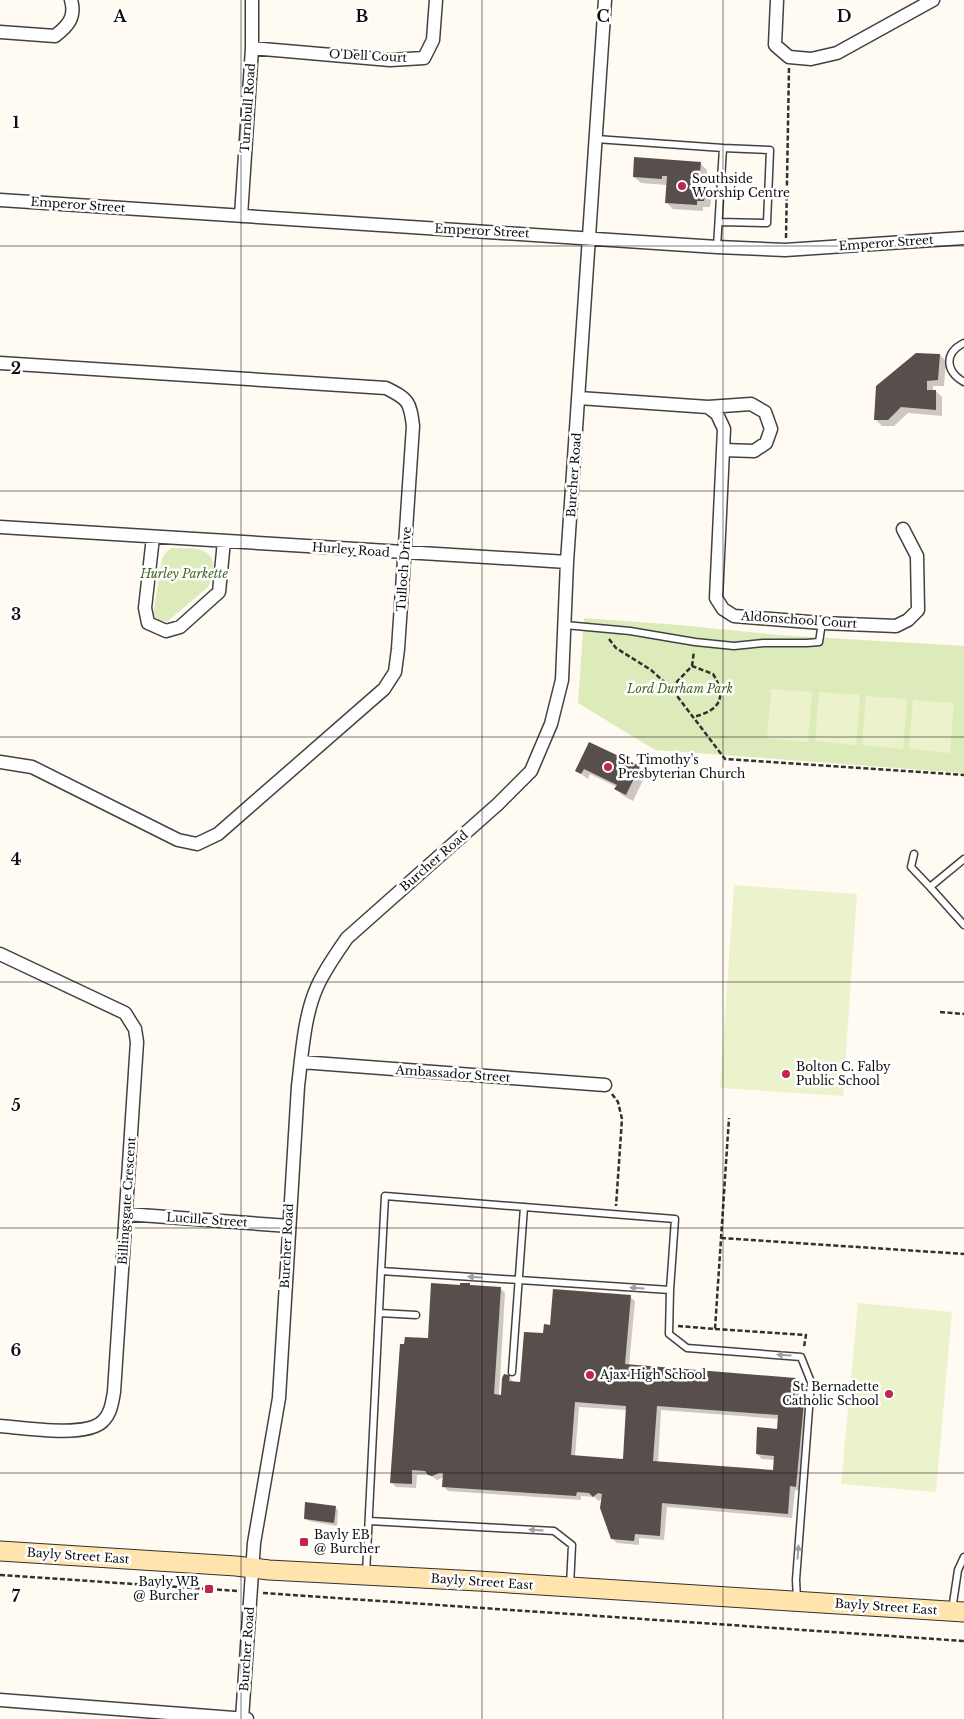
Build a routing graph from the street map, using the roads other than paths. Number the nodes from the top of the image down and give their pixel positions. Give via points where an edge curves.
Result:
1 (71, 0) edge
2 (252, 0) edge
3 (436, 0) edge
4 (605, 0) edge
5 (777, 0) edge
6 (932, 0) edge
7 (0, 32) edge
8 (252, 48) junction
9 (596, 139) junction
10 (723, 148) junction
11 (0, 200) edge
12 (241, 216) junction
13 (718, 222) junction
14 (589, 238) junction
15 (964, 238) edge
16 (717, 247) junction
17 (964, 343) edge
18 (0, 363) edge
19 (964, 382) edge
20 (579, 398) junction
21 (708, 407) junction
22 (723, 450) junction
23 (0, 527) edge
24 (903, 529) dead end
25 (153, 537) junction
26 (224, 541) junction
27 (405, 553) junction
28 (567, 562) junction
29 (822, 623) junction
30 (565, 626) junction
31 (0, 762) edge
32 (914, 854) dead end
33 (964, 859) edge
34 (930, 888) junction
35 (964, 925) edge
36 (0, 954) edge
37 (301, 1062) junction
38 (605, 1085) road end
39 (524, 1207) junction
40 (126, 1214) junction
41 (288, 1226) junction
42 (381, 1271) junction
43 (520, 1280) junction
44 (670, 1290) junction
45 (379, 1313) junction
46 (416, 1315) dead end
47 (512, 1372) dead end
48 (0, 1426) edge
49 (369, 1521) junction
50 (0, 1552) edge
51 (964, 1557) edge
52 (252, 1568) junction
53 (366, 1575) junction
54 (570, 1587) junction
55 (797, 1601) junction
56 (958, 1611) edge
57 (0, 1700) edge
58 (242, 1719) edge
59 (247, 1719) edge

1 - 7 street via 73,13 68,26 56,36
2 - 8 street, Turnbull Road
3 - 8 street, O'Dell Court via 433,40 424,58 390,60
4 - 9 street, Burcher Road
5 - 6 street via 774,45 789,57 811,59 837,53
8 - 12 street, Turnbull Road
9 - 10 lane
9 - 14 street, Burcher Road
10 - 13 lane
10 - 13 lane via 770,150 767,223
11 - 12 street, Emperor Street
12 - 14 street, Emperor Street
13 - 16 lane
14 - 16 street, Emperor Street
14 - 20 street, Burcher Road
15 - 16 street, Emperor Street via 785,250
17 - 19 lane via 956,347 950,356 949,366
18 - 27 street, Tulloch Drive via 386,388 404,397 413,426
20 - 21 street
20 - 28 street, Burcher Road
21 - 22 street, Aldonschool Court via 717,414 724,429
21 - 22 street via 751,404 765,412 771,429 766,443 754,451
22 - 29 street, Aldonschool Court via 716,598 719,604 734,616
23 - 25 street, Hurley Road
24 - 29 street, Aldonschool Court via 917,556 918,610 896,626
25 - 26 street, Hurley Road
25 - 26 street via 145,608 148,623 166,632 180,627 219,592
26 - 27 street, Hurley Road
27 - 28 street, Hurley Road
27 - 31 street, Tulloch Drive via 395,672 384,689 218,834 198,844 178,840 32,767
28 - 30 street, Burcher Road
29 - 30 lane via 819,642 734,646 630,631
30 - 37 street, Burcher Road via 562,680 551,724 531,771 347,938 316,989
32 - 34 lane via 911,867
33 - 34 lane
34 - 35 lane
36 - 40 street, Billingsgate Crescent via 125,1013 135,1029 137,1054
37 - 38 street, Ambassador Street
37 - 41 street, Burcher Road
39 - 42 lane via 385,1196
39 - 43 lane
39 - 44 lane via 675,1219
40 - 41 street, Lucille Street
40 - 48 street, Billingsgate Crescent via 114,1392 111,1408 103,1422 91,1429 76,1431
41 - 52 street, Burcher Road via 279,1398
43 -> 42 lane
42 - 45 lane
44 -> 43 lane
43 - 47 lane
55 -> 44 lane via 811,1382 800,1357 687,1348 669,1334
45 - 46 lane
45 - 49 lane
49 - 53 lane
54 -> 49 lane via 572,1544 554,1531
50 - 52 main road, Bayly Street East
51 - 56 lane via 958,1570
52 - 53 main road, Bayly Street East
52 - 58 street, Burcher Road
53 - 54 main road, Bayly Street East
54 - 55 main road, Bayly Street East
55 - 56 main road, Bayly Street East
57 - 58 street
58 - 59 street

